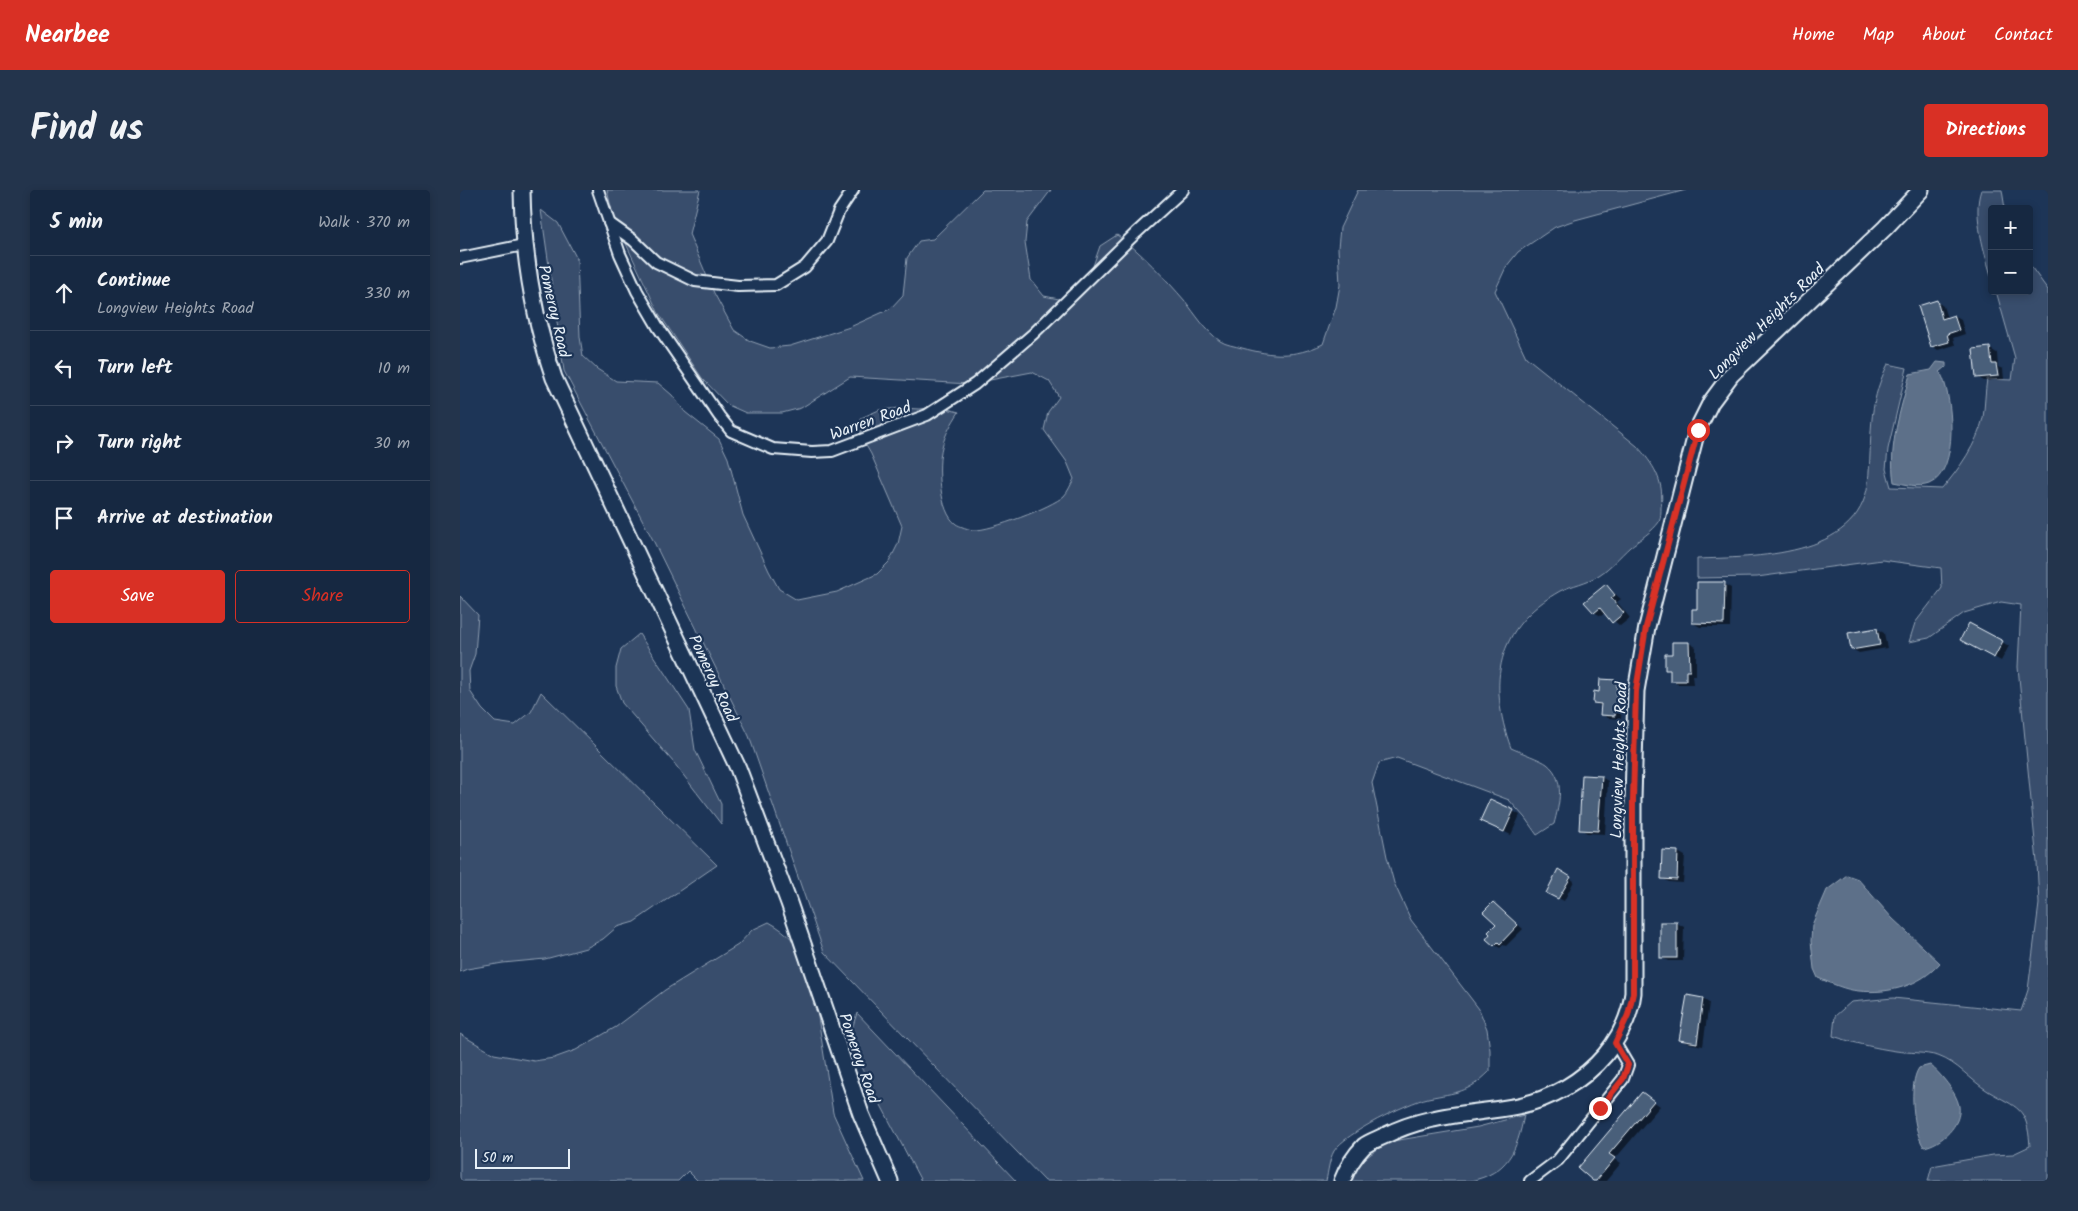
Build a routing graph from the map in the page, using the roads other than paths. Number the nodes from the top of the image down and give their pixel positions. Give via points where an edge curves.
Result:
1 (522, 190) edge
2 (598, 190) edge
3 (854, 190) edge
4 (1183, 190) edge
5 (1921, 190) edge
6 (609, 223) junction
7 (524, 244) junction
8 (460, 258) edge
9 (1615, 1043) junction
10 (890, 1181) edge
11 (1342, 1181) edge
12 (1530, 1181) edge

1 - 7 street, Pomeroy Road
2 - 6 street, Warren Road
3 - 6 street via 839,211 827,242 805,267 776,285 738,286 695,280 656,262 634,240
4 - 6 street, Warren Road via 1033,334 974,384 927,415 832,451 773,449 731,431 708,403 658,327 637,291
5 - 9 street, Longview Heights Road via 1731,375 1710,402 1698,430 1640,661 1634,721 1633,993 1628,1015
7 - 8 street
7 - 10 street, Pomeroy Road via 535,317 554,378 738,768 789,903 861,1114
9 - 11 street, Longview Heights Road via 1585,1074 1558,1092 1519,1105 1437,1116 1365,1145 1348,1166
9 - 12 street via 1628,1065 1623,1079 1558,1160

